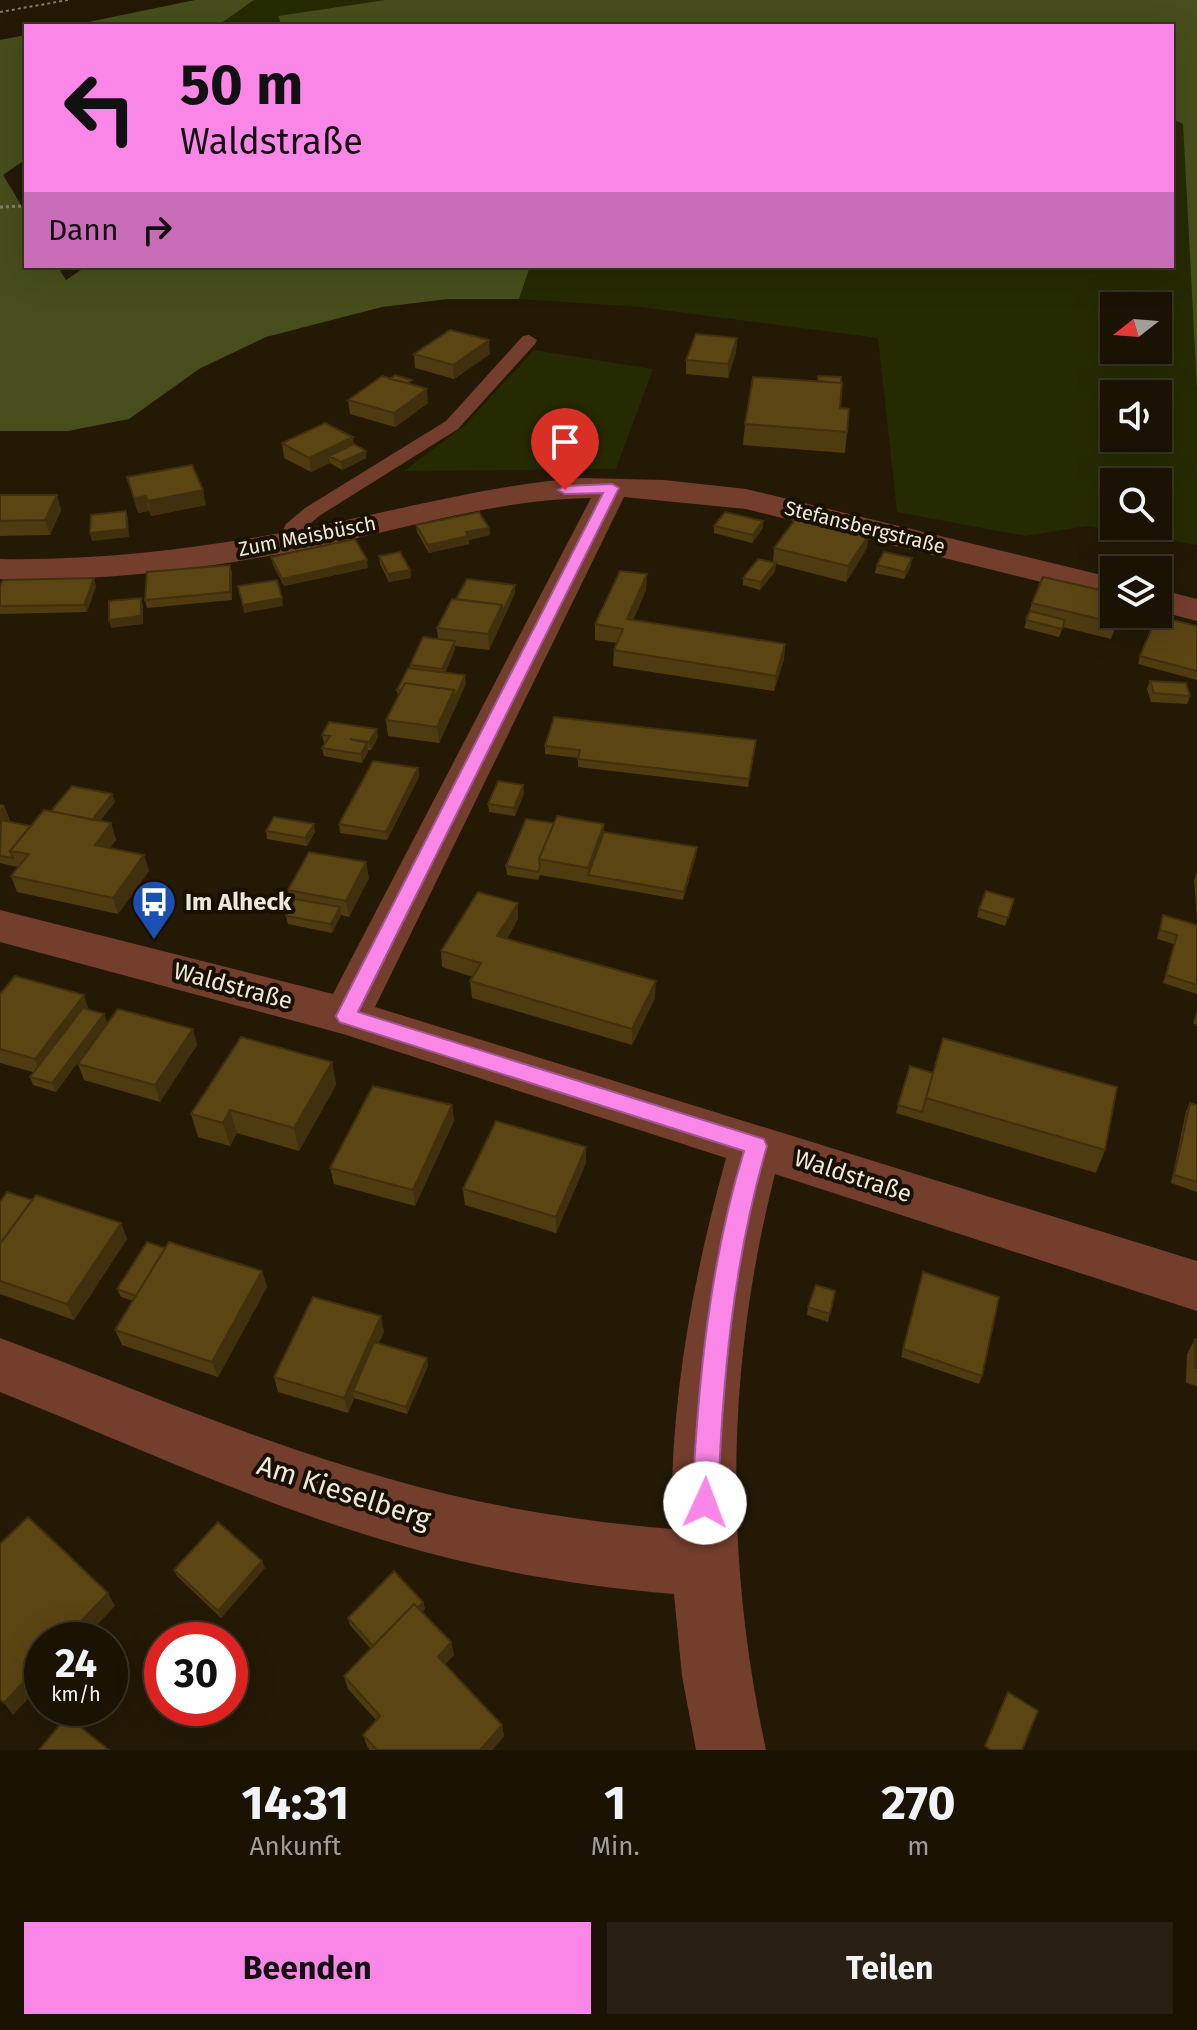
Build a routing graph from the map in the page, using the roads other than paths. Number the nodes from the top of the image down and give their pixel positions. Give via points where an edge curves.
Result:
1 (529, 340) dead end
2 (612, 488) junction
3 (288, 541) junction
4 (0, 569) edge
5 (1100, 586) edge
6 (1172, 604) edge
7 (1197, 610) edge
8 (0, 926) edge
9 (346, 1016) junction
10 (756, 1146) junction
11 (1197, 1286) edge
12 (0, 1365) edge
13 (702, 1564) junction
14 (731, 1750) edge

1 - 3 lane via 452,425 312,512 293,528
2 - 3 street, Zum Meisbüsch via 483,500
2 - 5 street, Stefansbergstraße via 746,499
2 - 9 street
3 - 4 street, Zum Meisbüsch via 147,563
6 - 7 street
8 - 9 street, Waldstraße
9 - 10 street, Waldstraße
10 - 11 street, Waldstraße
10 - 13 street via 737,1210 710,1381
12 - 13 street, Am Kieselberg via 346,1497 460,1529 601,1557
13 - 14 street via 719,1699

